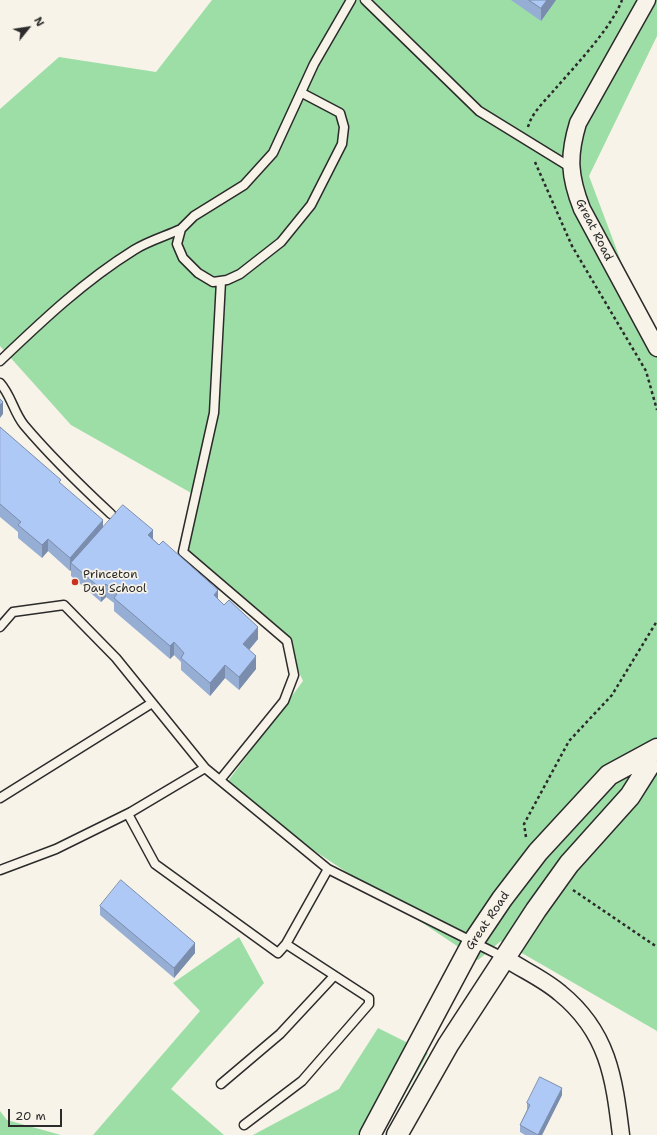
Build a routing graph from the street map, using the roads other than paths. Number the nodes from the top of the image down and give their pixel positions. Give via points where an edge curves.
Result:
1 (351, 0) edge
2 (365, 0) edge
3 (647, 0) edge
4 (302, 93) junction
5 (570, 167) junction
6 (181, 229) junction
7 (221, 281) junction
8 (657, 348) edge
9 (0, 361) edge
10 (0, 383) edge
11 (111, 514) dead end
12 (0, 626) edge
13 (152, 703) junction
14 (657, 749) edge
15 (657, 753) edge
16 (205, 768) junction
17 (220, 780) junction
18 (0, 798) edge
19 (128, 814) junction
20 (328, 869) junction
21 (0, 870) edge
22 (473, 942) junction
23 (286, 944) junction
24 (506, 958) junction
25 (334, 976) junction
26 (221, 1084) dead end
27 (244, 1125) dead end
28 (370, 1135) edge
29 (397, 1135) edge
30 (621, 1135) edge

1 - 4 lane via 314,64
2 - 5 lane via 479,111
3 - 5 street, Great Road via 578,123
4 - 6 lane via 273,153 258,171 244,184 194,216
4 - 7 lane via 340,113 344,127 342,144 311,205 281,242 240,274
5 - 8 street, Great Road via 574,190 582,209
6 - 7 lane via 178,244 183,258 198,273 213,282
6 - 9 lane via 135,249 86,283
7 - 17 lane via 214,413 183,552 287,641 294,675 284,701
10 - 11 lane via 7,391 23,424 71,477
12 - 13 lane via 13,612 64,605 116,658
13 - 16 lane
13 - 18 lane
14 - 22 street, Great Road via 609,775 574,811 538,852
15 - 24 street via 630,796 560,877
16 - 17 lane
16 - 19 lane
17 - 20 lane
19 - 21 lane via 56,849
19 - 23 lane via 155,864 278,954
20 - 22 lane
20 - 23 lane
22 - 24 lane
22 - 28 street, Great Road
23 - 25 lane
24 - 29 street via 448,1045
24 - 30 street via 560,992 584,1016 602,1044 613,1079
25 - 26 lane via 280,1034
25 - 27 lane via 369,998 369,1004 302,1081

